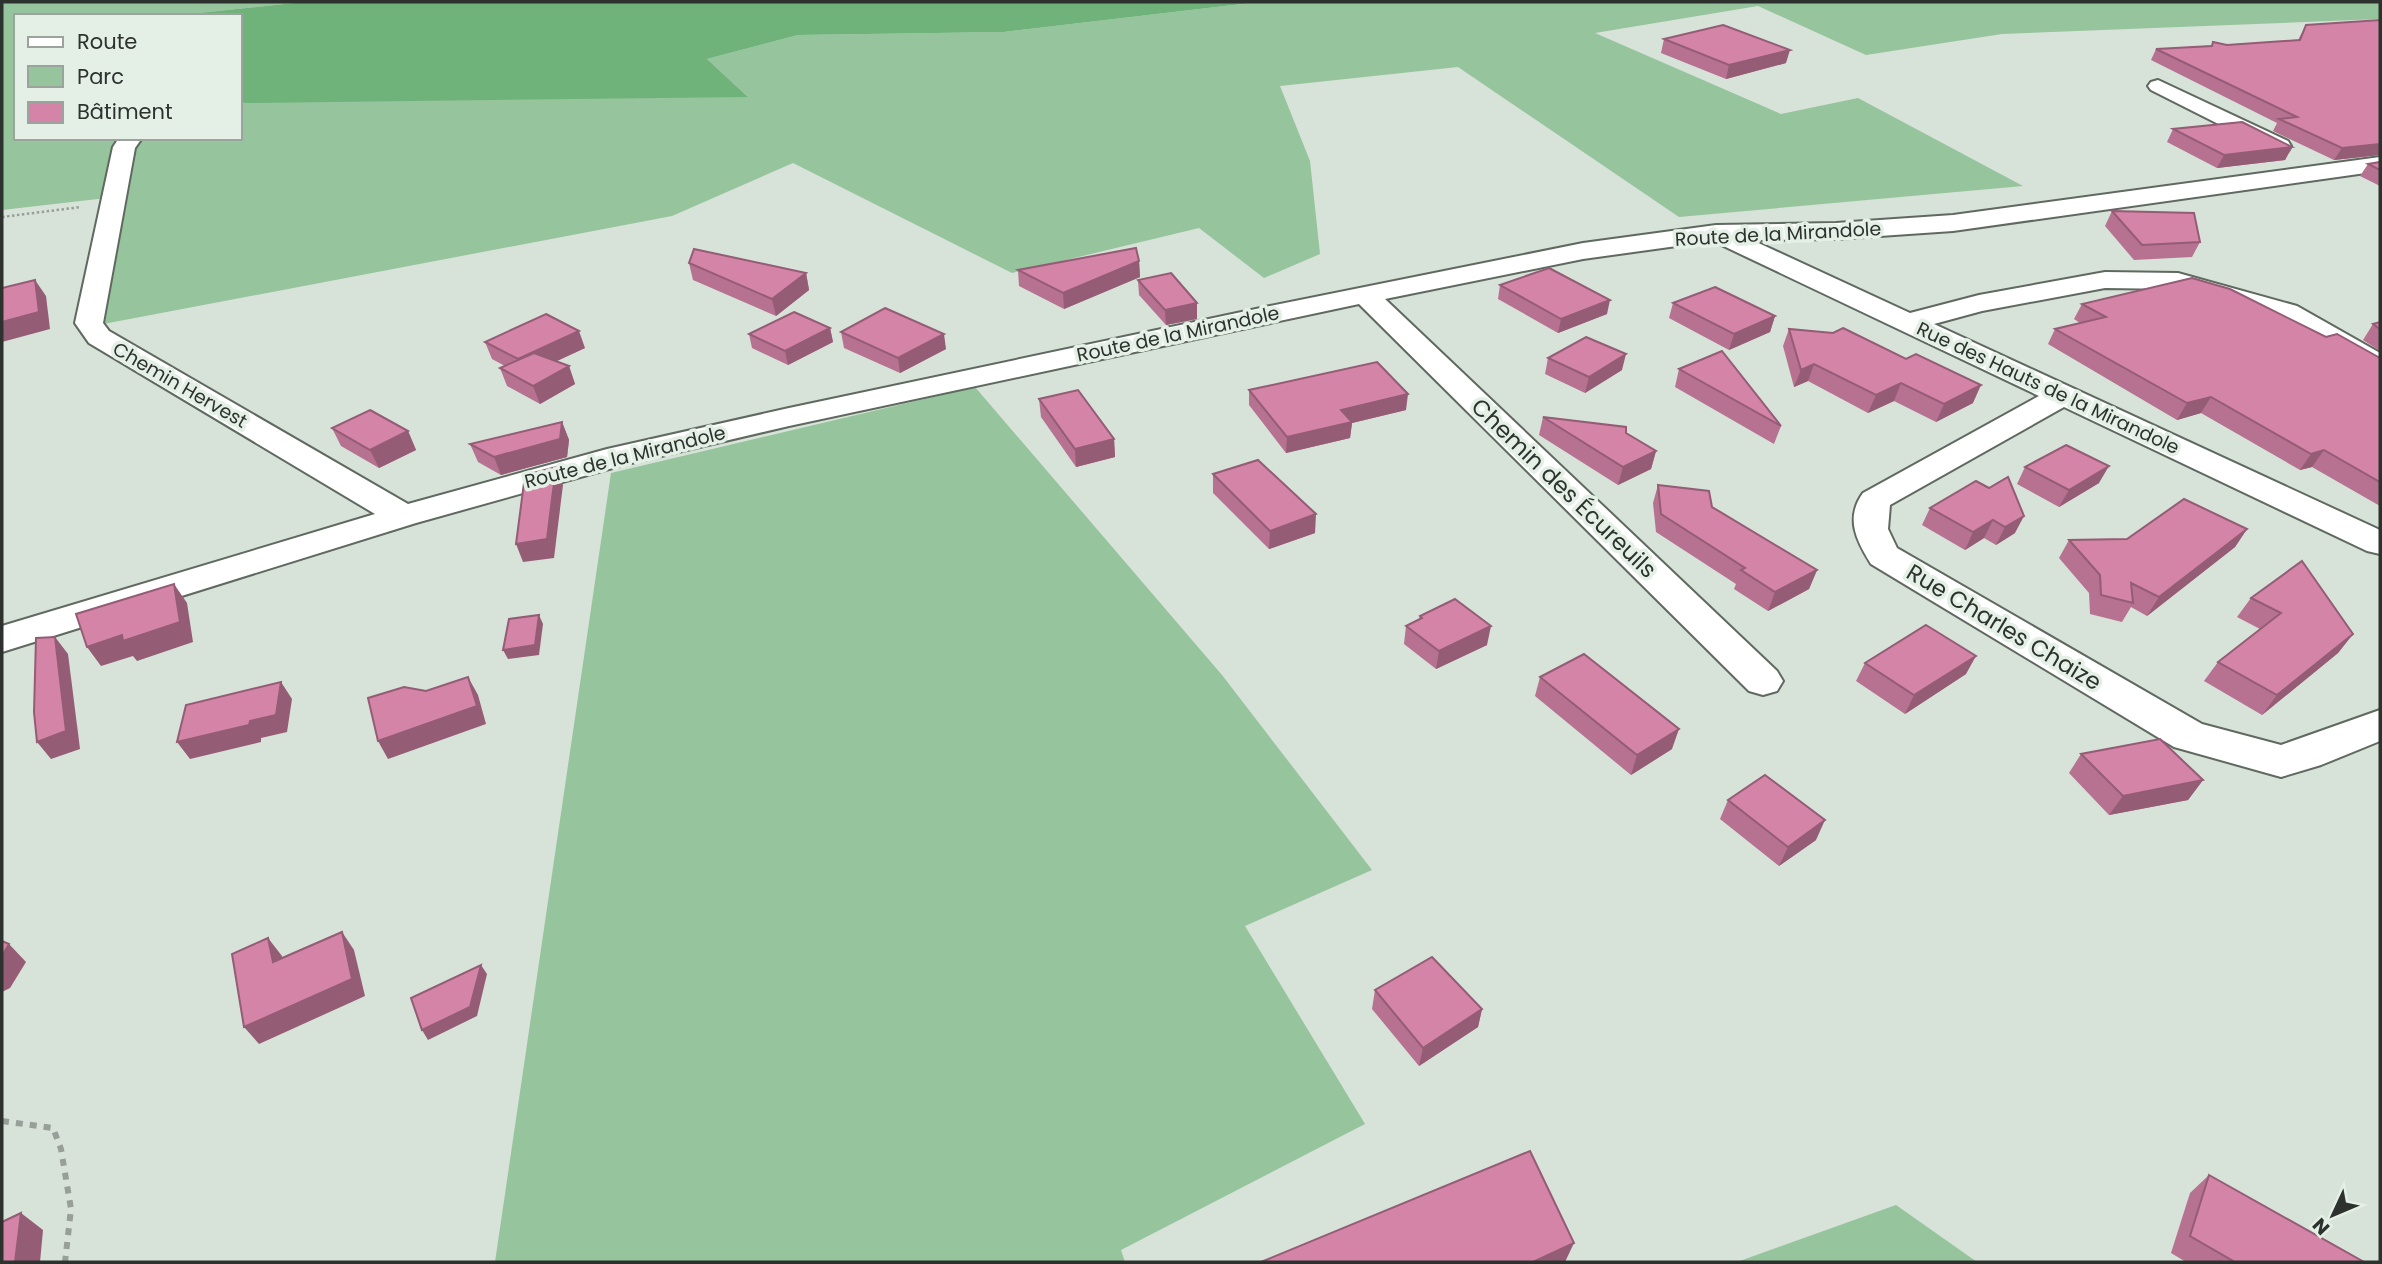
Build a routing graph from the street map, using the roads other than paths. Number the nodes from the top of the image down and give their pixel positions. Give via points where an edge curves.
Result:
1 (2158, 86) dead end
2 (129, 140) edge
3 (2380, 164) edge
4 (2329, 170) junction
5 (1716, 233) junction
6 (1364, 295) junction
7 (1906, 323) junction
8 (2380, 365) edge
9 (2063, 395) junction
10 (404, 516) junction
11 (2380, 543) edge
12 (2, 639) edge
13 (1763, 681) dead end
14 (2380, 725) edge

1 - 4 street
2 - 10 street, Chemin Hervest via 124,147 89,323 99,337
3 - 4 street, Route de la Mirandole
4 - 5 street, Route de la Mirandole via 1953,223
5 - 6 street, Route de la Mirandole via 1583,251
5 - 7 street, Rue des Hauts de la Mirandole
6 - 10 street, Route de la Mirandole via 619,456
6 - 13 street, Chemin des Écureuils
7 - 8 street via 1979,303 2105,280 2178,281 2287,312
7 - 9 street, Rue des Hauts de la Mirandole
9 - 11 street, Rue des Hauts de la Mirandole
9 - 14 street, Rue Charles Chaize via 1875,500 1868,515 1884,556 2189,736 2281,761
10 - 12 street, Route de la Mirandole

